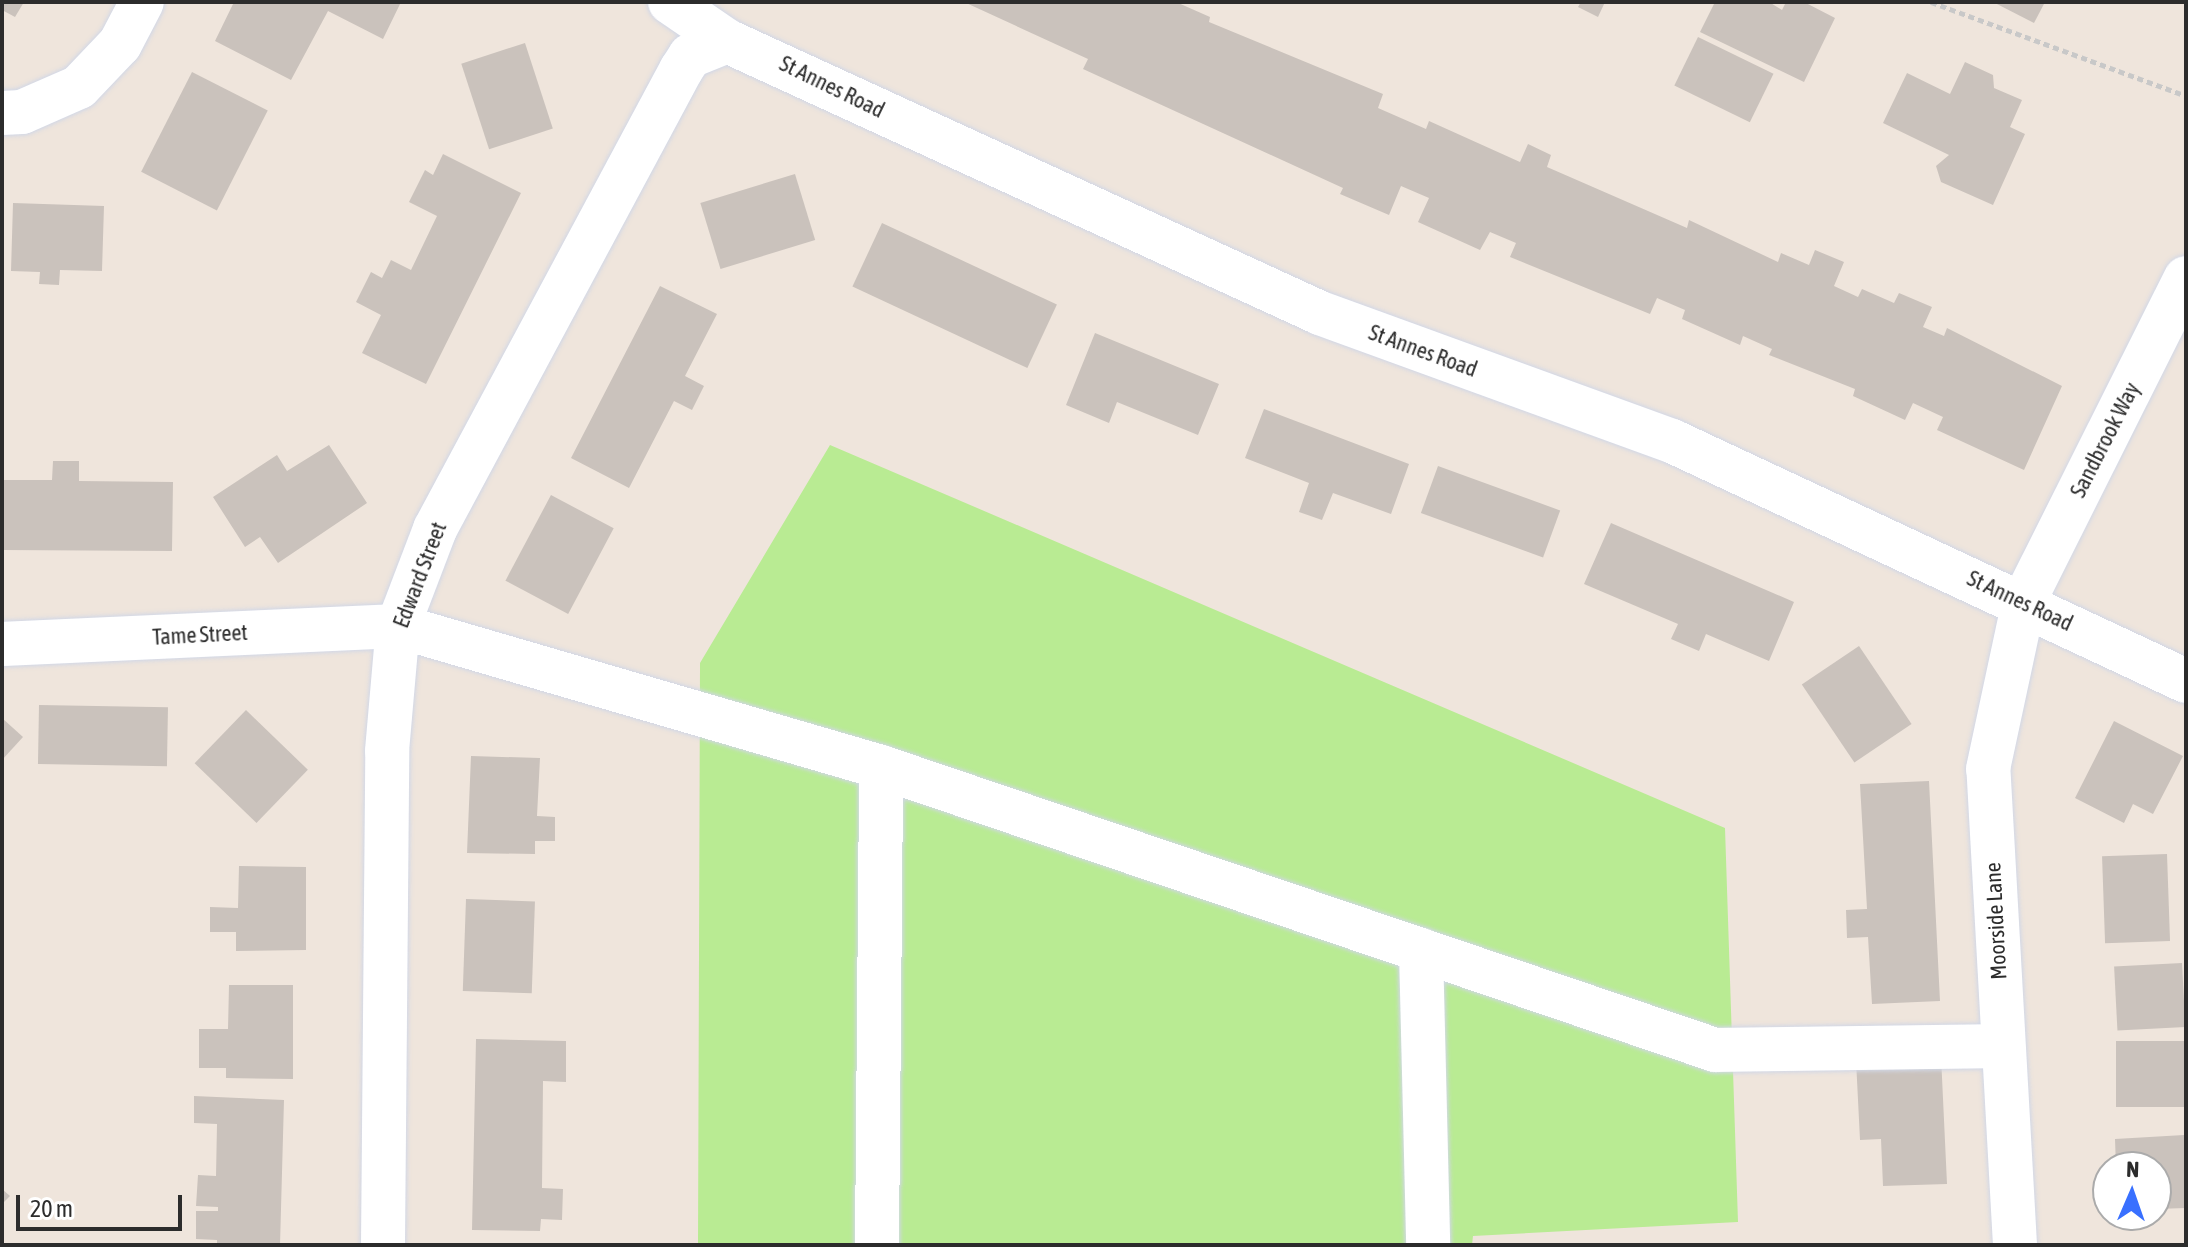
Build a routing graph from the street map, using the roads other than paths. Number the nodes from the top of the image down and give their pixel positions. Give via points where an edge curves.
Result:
1 (142, 2) edge
2 (670, 2) edge
3 (727, 41) junction
4 (2, 113) edge
5 (2186, 278) edge
6 (2024, 601) junction
7 (398, 626) junction
8 (2, 644) edge
9 (2186, 681) edge
10 (881, 767) junction
11 (1421, 950) junction
12 (2003, 1046) junction
13 (383, 1245) edge
14 (877, 1245) edge
15 (1428, 1245) edge
16 (2015, 1245) edge

1 - 4 street via 120,44 79,87 22,112
2 - 3 street, St Annes Road
3 - 6 street, St Annes Road via 1320,313 1672,441
3 - 7 street, Edward Street via 690,56 681,70 435,529
5 - 6 street, Sandbrook Way
6 - 9 street, St Annes Road
6 - 12 street, Moorside Lane via 1988,769
7 - 8 street, Tame Street
7 - 10 street, Tame Street
7 - 13 street, Edward Street via 387,751
10 - 11 street, Tame Street
10 - 14 street
11 - 12 street, Tame Street via 1715,1050
11 - 15 street
12 - 16 street, Moorside Lane

